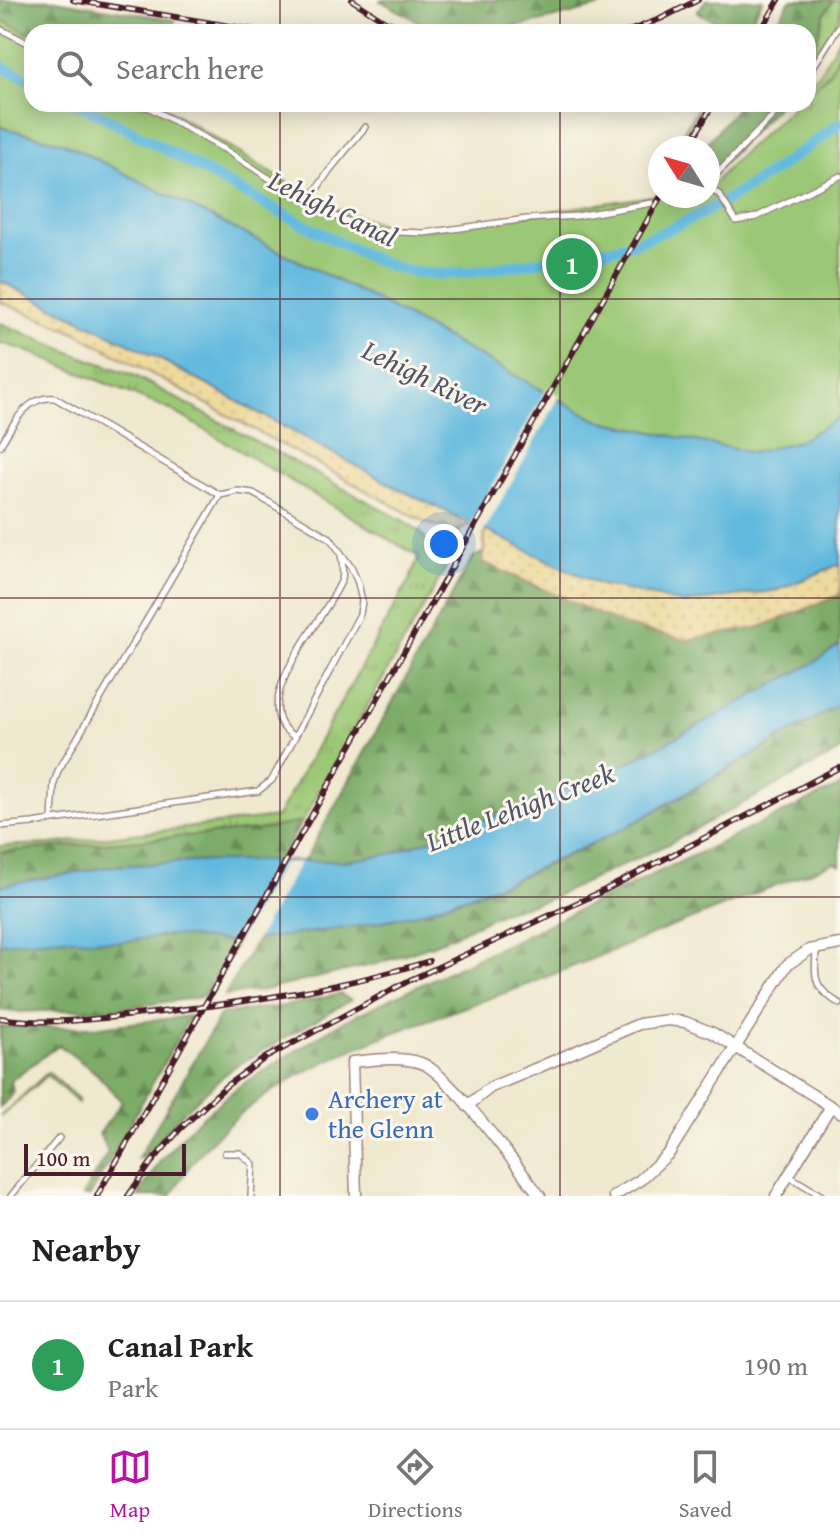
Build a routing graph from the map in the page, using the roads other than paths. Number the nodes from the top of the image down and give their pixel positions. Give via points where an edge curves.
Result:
1 (840, 25) edge
2 (0, 29) edge
3 (24, 41) edge
4 (816, 62) edge
5 (157, 112) edge
6 (777, 112) edge
7 (365, 127) dead end
8 (720, 173) edge
9 (840, 176) edge
10 (720, 196) edge
11 (308, 202) junction
12 (648, 204) edge
13 (0, 446) edge
14 (220, 495) junction
15 (341, 553) junction
16 (295, 737) junction
17 (52, 819) junction
18 (0, 826) edge
19 (840, 944) edge
20 (816, 947) junction
21 (840, 1004) edge
22 (735, 1047) junction
23 (467, 1106) junction
24 (835, 1109) edge
25 (59, 1138) dead end
26 (225, 1153) dead end
27 (789, 1175) junction
28 (11, 1196) edge
29 (251, 1196) edge
30 (356, 1196) edge
31 (540, 1196) edge
32 (614, 1196) edge
33 (776, 1196) edge
34 (822, 1196) edge

1 - 4 lane
2 - 3 lane
5 - 11 lane
6 - 8 lane
7 - 11 lane
9 - 10 lane via 756,217 736,221
11 - 12 lane via 375,231 424,233
13 - 14 lane via 32,401 55,398
14 - 15 lane via 253,493 330,538
14 - 17 lane via 58,771
15 - 16 lane via 358,583 360,614
15 - 16 lane via 341,580 278,696 280,724
16 - 17 lane via 272,780 258,791
17 - 18 lane
19 - 20 street
20 - 21 lane via 817,986
20 - 22 street via 778,975
22 - 23 street via 700,1026 668,1020 639,1024 491,1087
22 - 24 street
22 - 32 street via 669,1153
23 - 30 street via 440,1074 423,1063 352,1062
23 - 31 street
24 - 27 street
25 - 28 lane
26 - 29 lane via 240,1153 253,1164
27 - 33 street
27 - 34 lane

